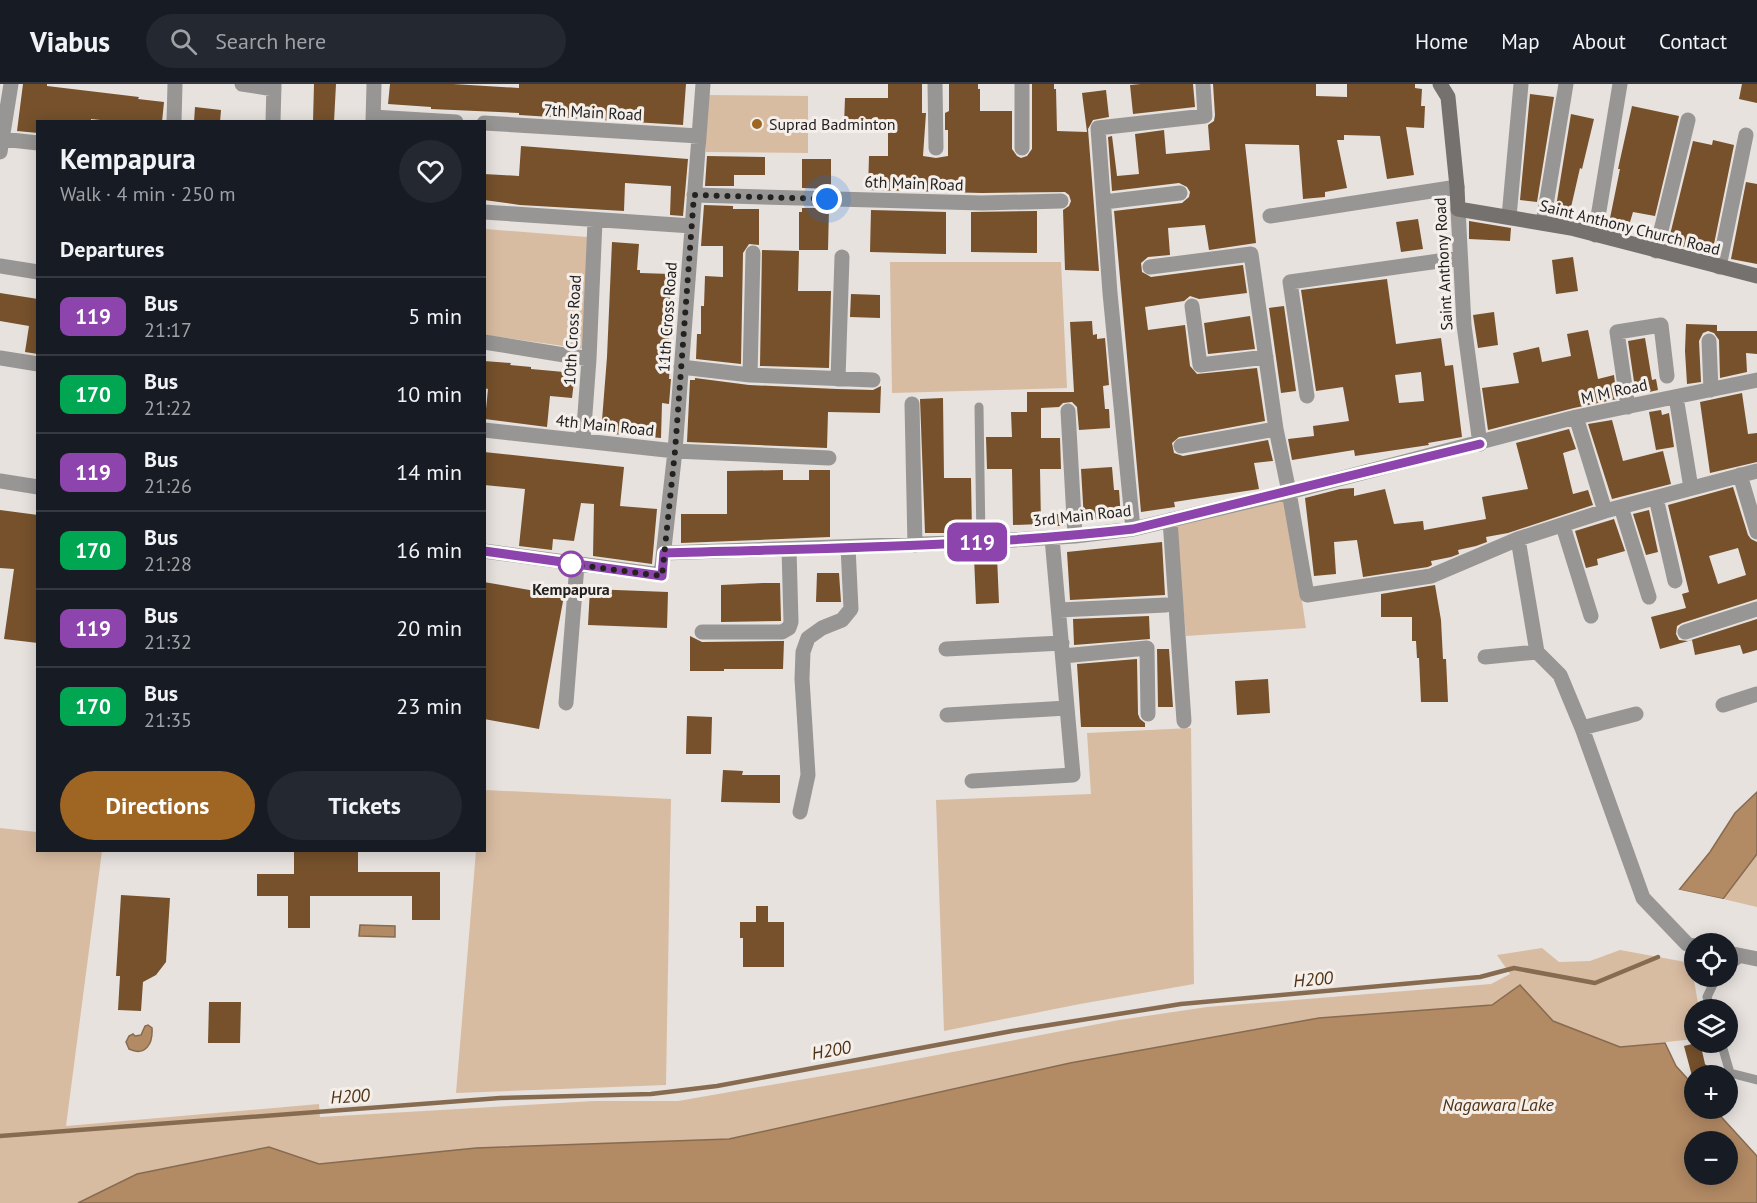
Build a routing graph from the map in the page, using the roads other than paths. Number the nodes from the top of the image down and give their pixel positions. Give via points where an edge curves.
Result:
1 (11, 84) edge
2 (175, 84) edge
3 (242, 84) edge
4 (374, 84) edge
5 (703, 84) edge
6 (935, 84) edge
7 (1022, 84) edge
8 (1203, 84) edge
9 (1440, 84) edge
10 (1521, 84) edge
11 (1566, 84) edge
12 (1620, 84) edge
13 (274, 86) edge
14 (373, 119) edge
15 (174, 120) edge
16 (273, 120) edge
17 (401, 120) edge
18 (1688, 120) dead end
19 (486, 123) edge
20 (1746, 135) dead end
21 (699, 136) junction
22 (36, 143) edge
23 (1, 145) edge
24 (936, 148) dead end
25 (1022, 148) dead end
26 (1457, 187) junction
27 (1180, 193) dead end
28 (694, 195) junction
29 (1061, 201) dead end
30 (1104, 202) junction
31 (1458, 209) junction
32 (486, 212) edge
33 (1270, 216) dead end
34 (1509, 217) junction
35 (595, 221) junction
36 (1543, 223) junction
37 (692, 226) junction
38 (1595, 235) junction
39 (1656, 251) junction
40 (753, 253) dead end
41 (842, 257) dead end
42 (1460, 258) junction
43 (0, 266) edge
44 (1150, 267) dead end
45 (1719, 267) junction
46 (36, 272) edge
47 (1757, 276) edge
48 (1192, 306) dead end
49 (1708, 341) dead end
50 (486, 342) edge
51 (1266, 357) junction
52 (0, 358) edge
53 (590, 358) junction
54 (36, 364) edge
55 (681, 367) junction
56 (750, 375) junction
57 (1667, 376) dead end
58 (838, 379) junction
59 (873, 380) dead end
60 (1757, 380) edge
61 (1711, 390) junction
62 (1307, 396) dead end
63 (1676, 397) junction
64 (912, 404) dead end
65 (979, 407) dead end
66 (1628, 407) junction
67 (1068, 411) dead end
68 (1576, 417) junction
69 (1276, 429) junction
70 (486, 430) edge
71 (583, 441) junction
72 (1480, 444) junction
73 (1181, 446) dead end
74 (675, 451) junction
75 (829, 458) dead end
76 (1757, 471) edge
77 (1740, 475) junction
78 (0, 481) edge
79 (36, 486) edge
80 (1691, 488) junction
81 (1289, 492) junction
82 (1656, 498) junction
83 (1621, 507) junction
84 (1605, 511) junction
85 (1170, 520) junction
86 (1563, 526) junction
87 (1133, 529) junction
88 (1757, 532) edge
89 (1075, 536) junction
90 (1052, 538) junction
91 (1518, 539) junction
92 (981, 542) junction
93 (915, 545) junction
94 (848, 547) junction
95 (789, 549) junction
96 (486, 551) edge
97 (664, 553) junction
98 (578, 565) junction
99 (1675, 581) dead end
100 (1649, 597) dead end
101 (1166, 605) dead end
102 (1757, 609) edge
103 (1059, 610) junction
104 (1591, 616) dead end
105 (702, 632) dead end
106 (1685, 632) dead end
107 (946, 649) dead end
108 (1063, 649) junction
109 (1537, 652) junction
110 (1485, 657) dead end
111 (1757, 694) edge
112 (566, 703) dead end
113 (1723, 705) dead end
114 (1067, 708) junction
115 (1148, 714) dead end
116 (1636, 714) dead end
117 (947, 715) dead end
118 (1184, 721) dead end
119 (1582, 728) junction
120 (972, 781) dead end
121 (800, 812) dead end
122 (1684, 941) edge
123 (1725, 1053) edge
124 (1757, 1080) edge

1 - 23 street
2 - 15 street
3 - 13 street
4 - 14 street
5 - 21 street, 11th Cross Road
6 - 24 street
7 - 25 street
8 - 30 street via 1205,116 1098,128
9 - 26 street, Saint Anthony Road via 1448,97
10 - 34 street
11 - 36 street
12 - 38 street
13 - 16 street
14 - 17 street
18 - 39 street
19 - 21 street, 7th Main Road
20 - 45 street
21 - 28 street, 11th Cross Road
22 - 23 street
26 - 31 street, Saint Anthony Road
26 - 33 street
27 - 30 street
28 - 29 street, 6th Main Road via 982,203
28 - 37 street, 11th Cross Road
30 - 87 street
31 - 34 street, Saint Anthony Church Road
31 - 42 street, Saint Anthony Road
32 - 35 street
34 - 36 street, Saint Anthony Church Road
35 - 37 street
35 - 53 street, 10th Cross Road
36 - 38 street, Saint Anthony Church Road
37 - 55 street, 11th Cross Road
38 - 39 street, Saint Anthony Church Road
39 - 45 street, Saint Anthony Church Road
40 - 56 street
41 - 58 street
42 - 62 street via 1290,282
42 - 72 street, Saint Anthony Road via 1464,325
43 - 46 street
44 - 51 street via 1251,254
45 - 47 street, Saint Anthony Church Road
48 - 51 street via 1200,365
49 - 61 street
50 - 53 street
51 - 69 street
52 - 54 street
53 - 71 street, 10th Cross Road
55 - 56 street
55 - 74 street, 11th Cross Road
56 - 58 street
57 - 66 street via 1661,325 1617,332
58 - 59 street
60 - 61 street, M M Road
61 - 63 street, M M Road
63 - 66 street, M M Road
63 - 80 street
64 - 93 street
65 - 92 lane
66 - 68 street, M M Road
67 - 89 street
68 - 72 street, M M Road
68 - 84 street
69 - 73 street
69 - 81 street
70 - 71 street, 4th Main Road
71 - 74 street, 4th Main Road
72 - 81 street, 3rd Main Road
74 - 75 street, 4th Main Road
74 - 97 street, 11th Cross Road
76 - 77 street
77 - 80 street
77 - 88 street
78 - 79 street
80 - 82 street
81 - 85 street, 3rd Main Road
81 - 91 street via 1307,595 1431,576
82 - 83 street
82 - 99 street
83 - 84 street
83 - 100 street
84 - 86 street
85 - 87 street, 3rd Main Road
85 - 118 street
86 - 91 street
86 - 104 street
87 - 89 street, 3rd Main Road
89 - 90 street, 3rd Main Road
90 - 92 street, 3rd Main Road
90 - 103 street
91 - 109 street
92 - 93 street, 3rd Main Road
93 - 94 street, 3rd Main Road
94 - 95 street, 3rd Main Road
94 - 121 street via 851,609 842,620 808,638 803,652 808,775
95 - 97 street, 3rd Main Road
95 - 105 street via 789,628 782,632
96 - 98 street
97 - 98 street via 662,576
98 - 112 street
101 - 103 street
102 - 106 street
103 - 108 street
107 - 108 street
108 - 114 street
108 - 115 street via 1147,648
109 - 110 street
109 - 119 street via 1560,675
111 - 113 street
114 - 117 street
114 - 120 street via 1073,775
116 - 119 street
119 - 122 street via 1643,898
123 - 124 lane via 1731,1073

